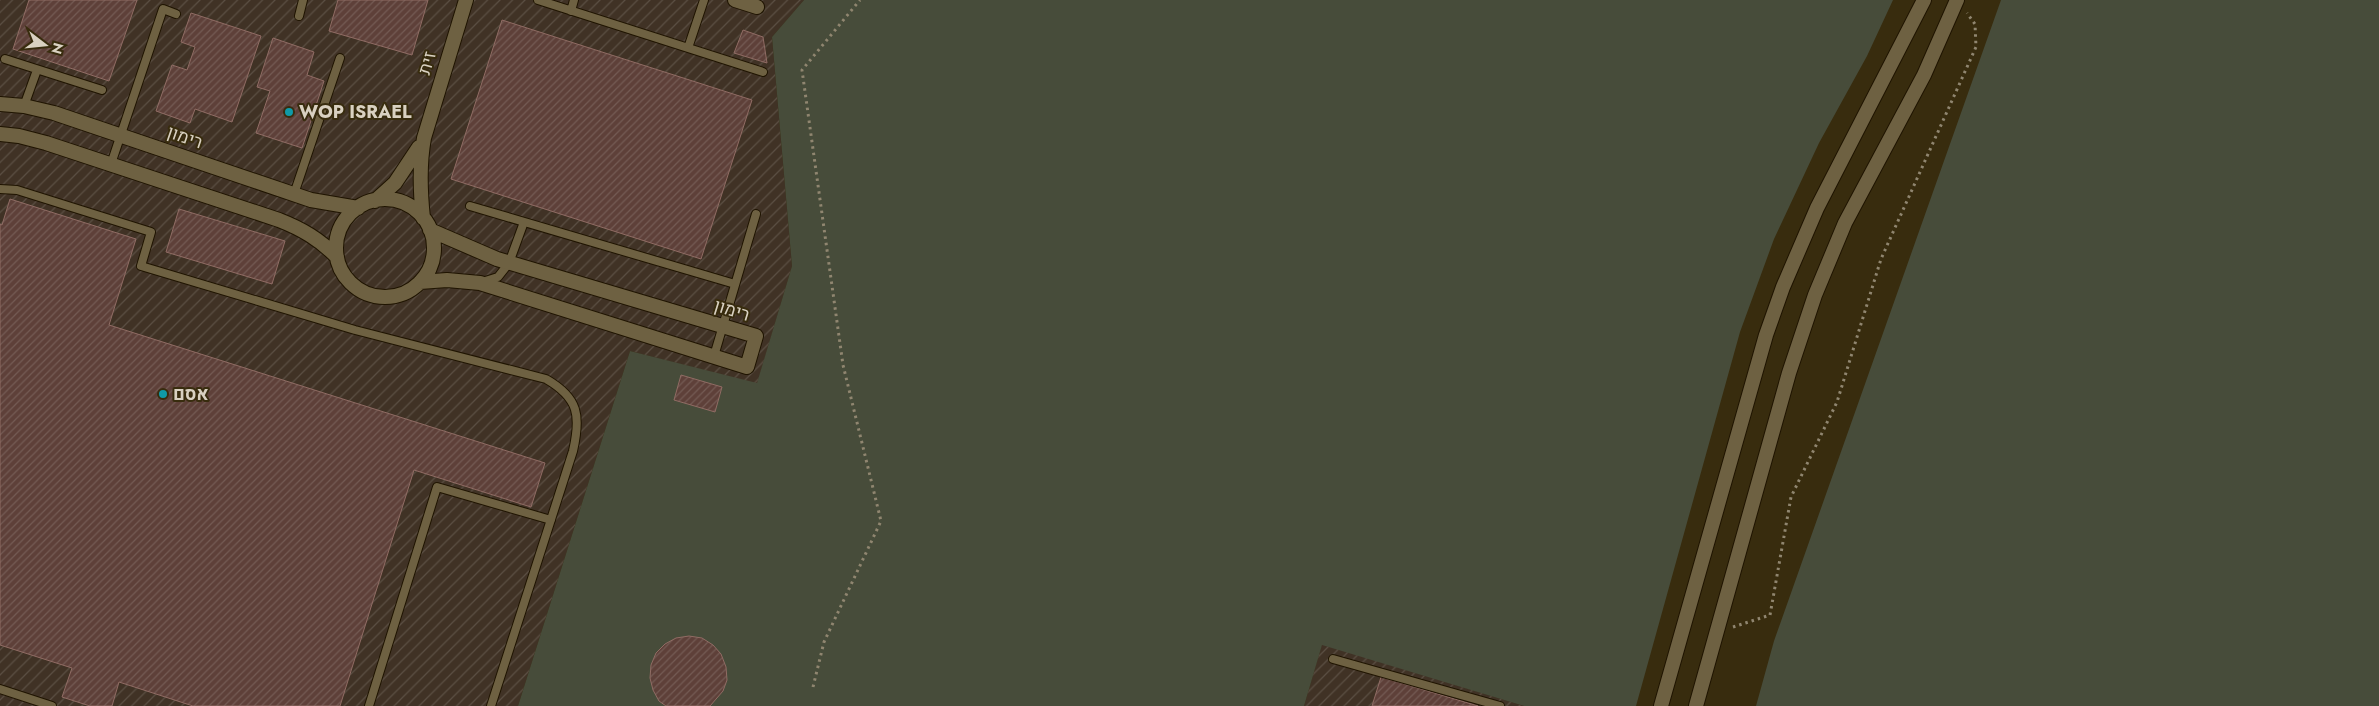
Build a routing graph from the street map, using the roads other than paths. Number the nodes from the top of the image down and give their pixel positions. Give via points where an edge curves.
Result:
1 (303, 0) edge
2 (466, 0) edge
3 (538, 0) edge
4 (574, 0) edge
5 (704, 0) edge
6 (735, 0) edge
7 (1924, 0) edge
8 (1957, 0) edge
9 (759, 3) edge
10 (571, 11) junction
11 (176, 14) dead end
12 (298, 16) dead end
13 (688, 48) junction
14 (340, 58) dead end
15 (5, 59) dead end
16 (37, 70) junction
17 (763, 72) dead end
18 (102, 90) dead end
19 (0, 104) edge
20 (24, 106) junction
21 (0, 134) edge
22 (121, 136) junction
23 (424, 138) junction
24 (111, 164) junction
25 (0, 189) edge
26 (294, 194) junction
27 (374, 201) junction
28 (470, 206) dead end
29 (358, 208) junction
30 (756, 214) dead end
31 (524, 222) junction
32 (427, 224) junction
33 (337, 257) junction
34 (509, 263) junction
35 (420, 282) junction
36 (480, 283) junction
37 (735, 284) junction
38 (723, 327) junction
39 (714, 356) junction
40 (551, 520) junction
41 (1333, 659) dead end
42 (0, 689) edge
43 (52, 706) edge
44 (369, 706) edge
45 (491, 706) edge
46 (1500, 706) edge
47 (1661, 706) edge
48 (1696, 706) edge

1 - 12 lane
2 - 23 street, זית
3 - 10 lane
4 - 10 lane
5 - 13 lane
6 - 9 street
7 - 47 street via 1817,208 1783,287 1766,335
8 - 48 street via 1924,75 1845,223 1815,294 1789,373
10 - 13 lane
11 - 22 lane via 163,9
13 - 17 lane
14 - 26 lane
15 - 16 lane
16 - 18 lane
16 - 20 lane
19 - 20 street, רימון
20 - 22 street, רימון
21 - 24 street via 46,143
22 - 24 lane
22 - 26 street, רימון
23 - 27 street, זית via 395,183
23 - 32 street, זית via 420,180
24 - 33 street via 302,229
25 - 40 lane via 17,190 151,232 141,266 355,330 546,379 562,389 576,408 578,427
26 - 29 street, רימון
27 - 29 street
27 - 32 street via 401,202 413,208
28 - 31 lane
29 - 33 street via 340,228
30 - 37 lane
31 - 34 lane
31 - 37 lane
32 - 34 street, רימון
32 - 35 street via 435,245 434,255 431,267
33 - 35 street via 342,272 352,285 366,294 382,298 398,296
34 - 36 lane via 498,277
34 - 38 street, רימון
35 - 36 street, רימון
36 - 39 street, רימון
37 - 38 lane
38 - 39 lane
38 - 39 street, רימון via 756,336 746,367
40 - 44 lane via 437,486
40 - 45 lane
41 - 46 lane
42 - 43 lane

